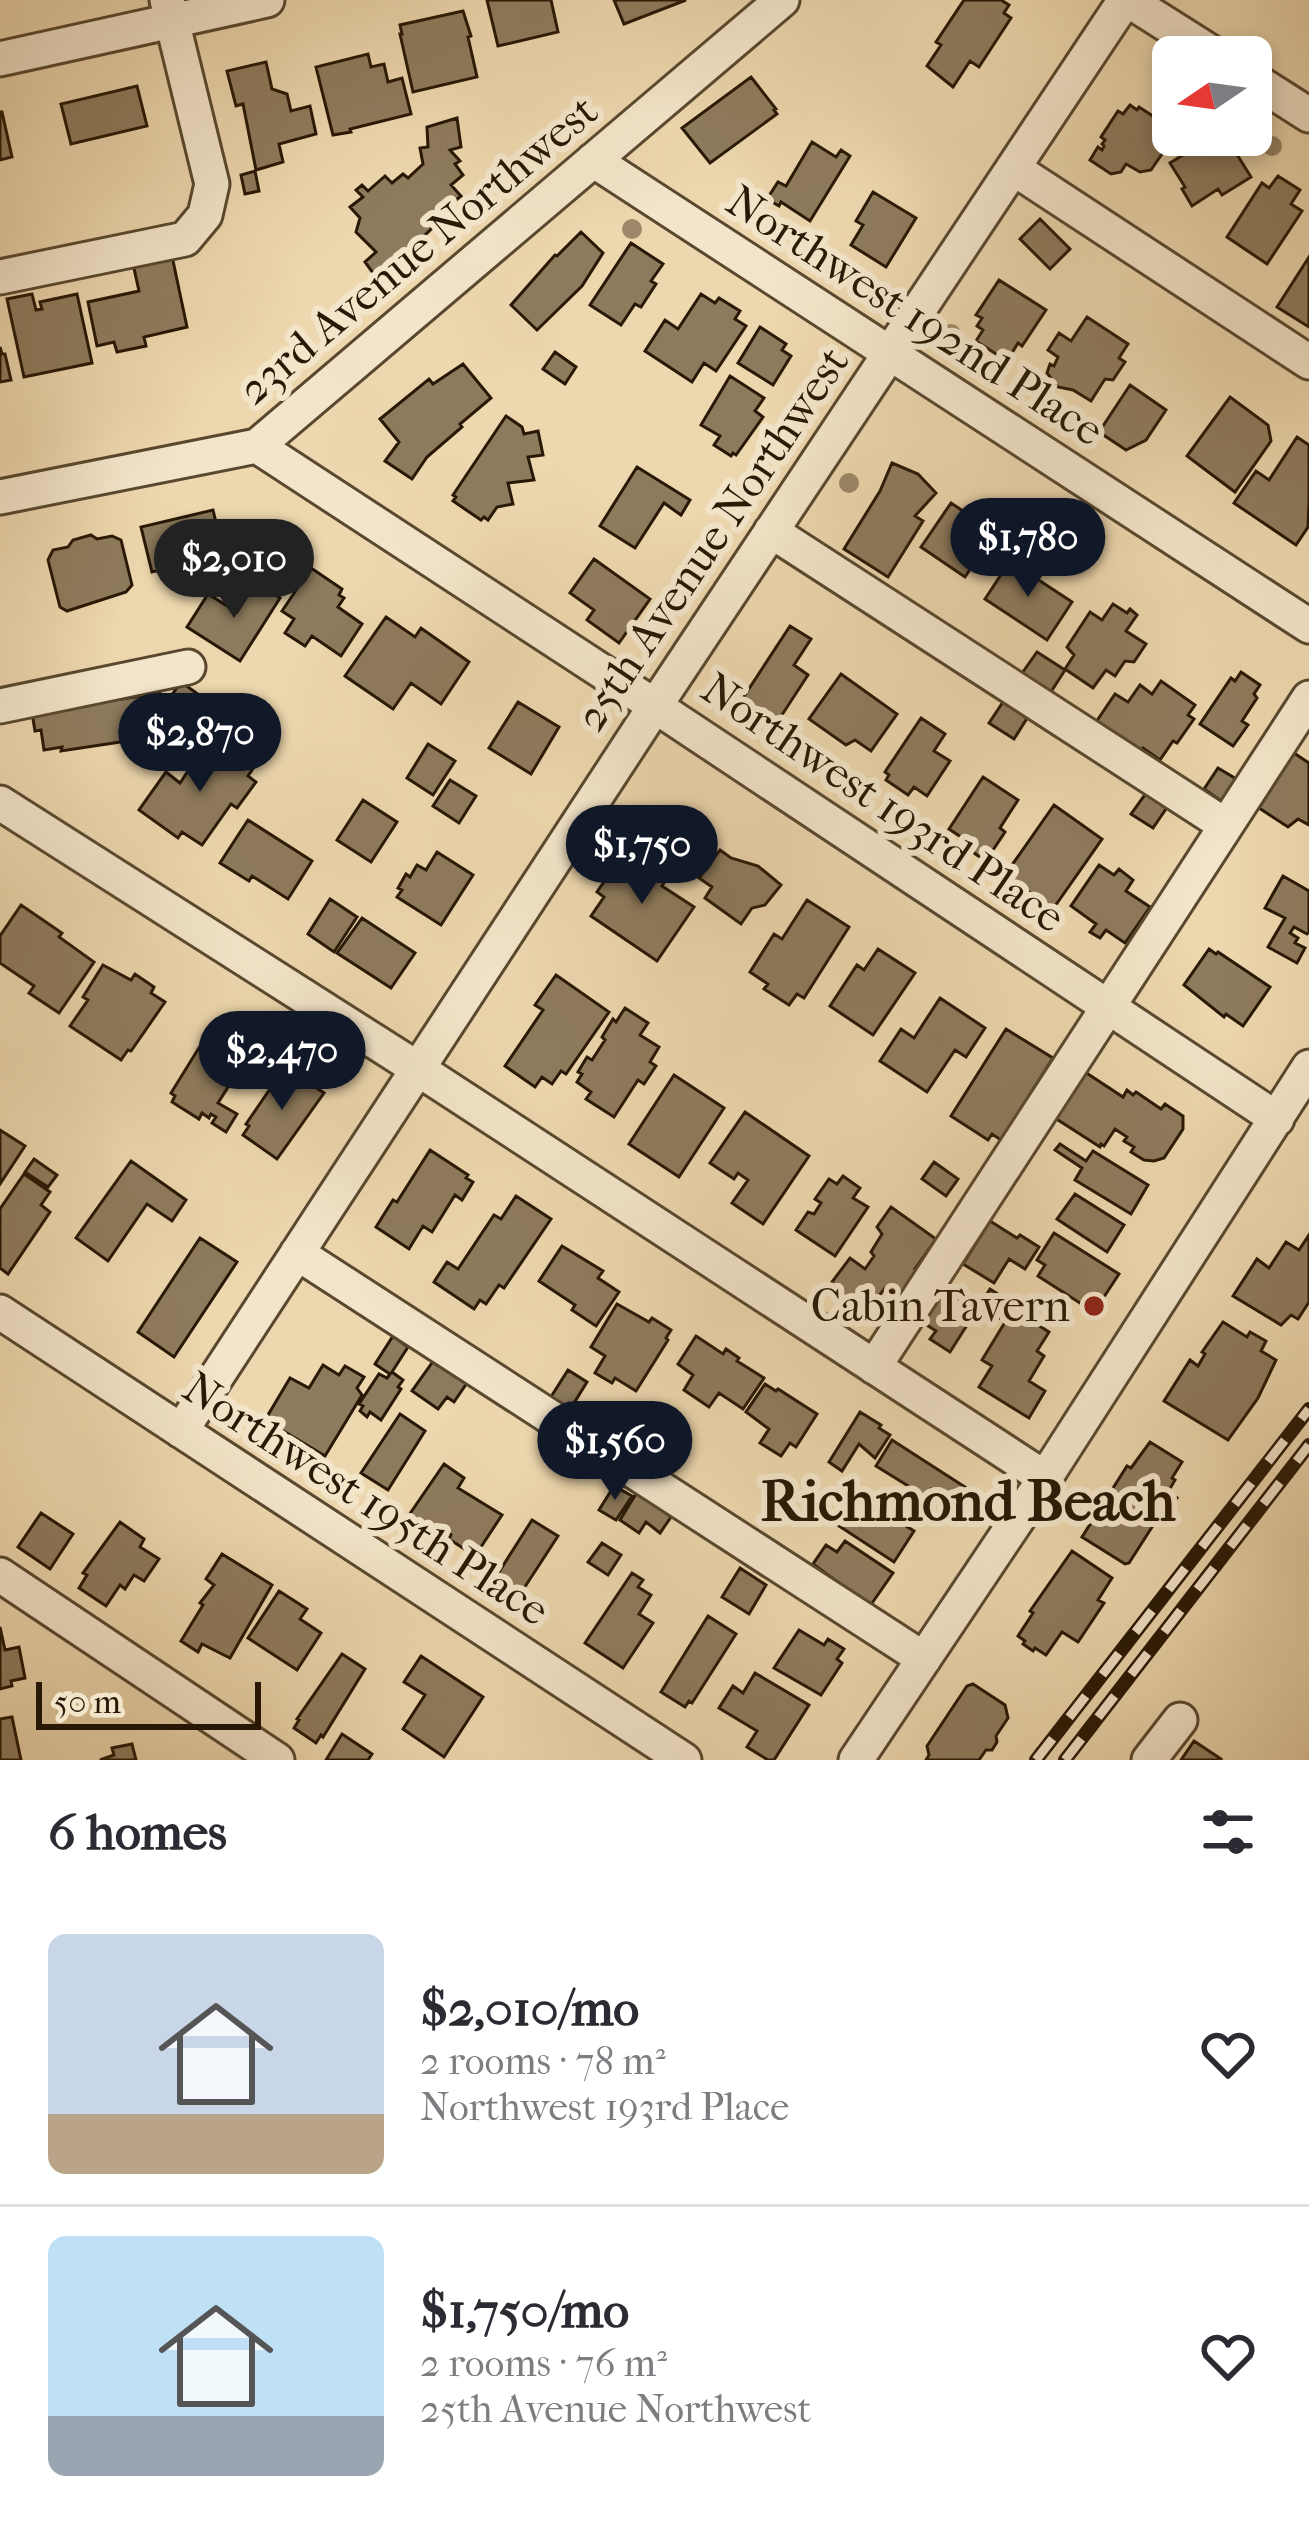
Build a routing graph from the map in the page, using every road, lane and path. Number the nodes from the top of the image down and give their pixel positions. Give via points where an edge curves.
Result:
1 (267, 0) edge
2 (782, 0) edge
3 (1127, 0) edge
4 (170, 11) edge
5 (1184, 36) edge
6 (0, 59) edge
7 (1272, 91) edge
8 (1309, 115) edge
9 (593, 160) junction
10 (1013, 168) junction
11 (0, 277) edge
12 (889, 354) junction
13 (1309, 362) edge
14 (257, 446) junction
15 (0, 496) edge
16 (771, 531) junction
17 (1309, 626) edge
18 (188, 667) dead end
19 (1309, 698) edge
20 (0, 706) edge
21 (655, 706) junction
22 (0, 803) edge
23 (1226, 825) junction
24 (1107, 1006) junction
25 (1309, 1067) edge
26 (418, 1069) junction
27 (1277, 1119) junction
28 (298, 1253) junction
29 (0, 1312) edge
30 (874, 1367) junction
31 (181, 1431) junction
32 (1045, 1478) junction
33 (0, 1574) edge
34 (924, 1659) junction
35 (1180, 1720) dead end
36 (277, 1760) edge
37 (684, 1760) edge
38 (856, 1760) edge
39 (1149, 1760) edge

1 - 4 street
2 - 9 street, 23rd Avenue Northwest
3 - 5 street
3 - 10 street, 25th Avenue Northwest
4 - 6 street
4 - 11 street via 212,184 205,215 185,239
7 - 8 street
9 - 12 street, Northwest 192nd Place
9 - 14 street, 23rd Avenue Northwest
10 - 12 street, 25th Avenue Northwest
10 - 13 street
12 - 16 street, 25th Avenue Northwest
12 - 17 street, Northwest 192nd Place
14 - 15 street, 23rd Avenue Northwest
14 - 21 street, Northwest 193rd Place
16 - 21 street, 25th Avenue Northwest
16 - 23 street
18 - 20 street
19 - 23 street
21 - 24 street, Northwest 193rd Place
21 - 26 street, 25th Avenue Northwest
22 - 26 street
23 - 24 street
24 - 27 street, Northwest 193rd Place
24 - 30 street
25 - 27 street
26 - 28 street, 25th Avenue Northwest
26 - 30 street
27 - 32 street
28 - 31 street, 25th Avenue Northwest
28 - 34 street
29 - 31 street, Northwest 195th Place
30 - 32 street
31 - 37 street, Northwest 195th Place
32 - 34 street
33 - 36 street
34 - 38 street
35 - 39 street

